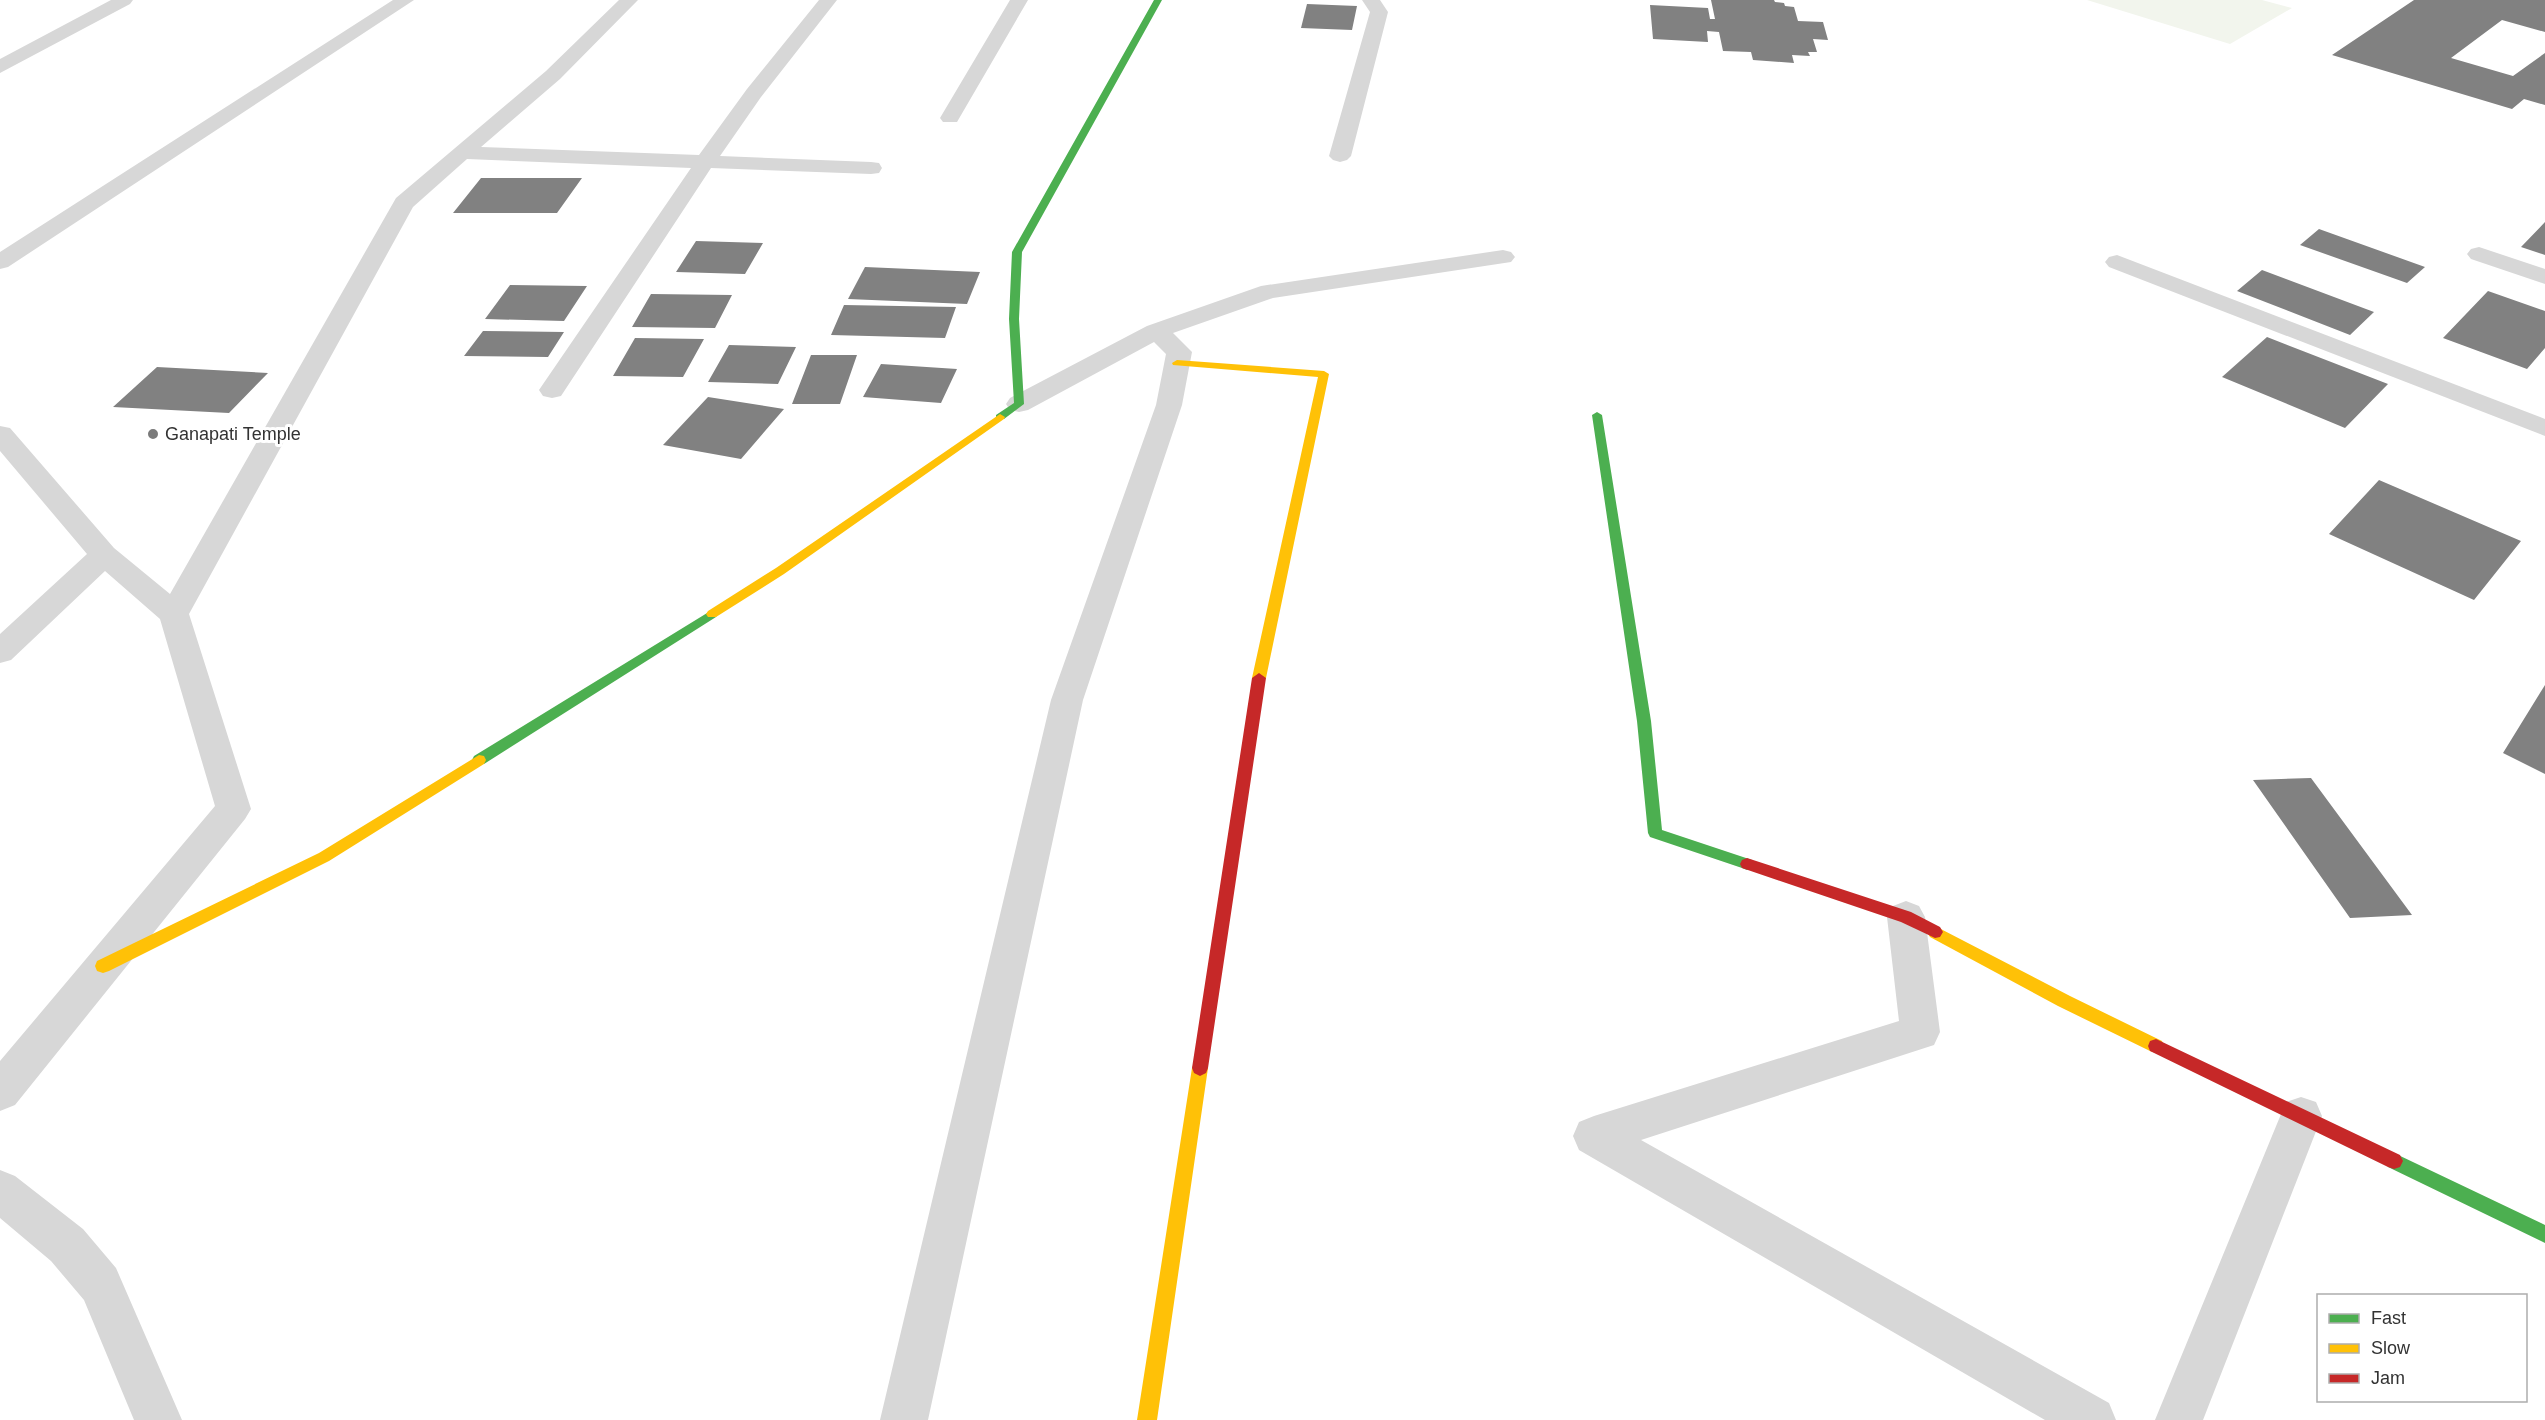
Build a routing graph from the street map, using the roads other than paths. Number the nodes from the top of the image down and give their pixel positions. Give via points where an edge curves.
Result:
1 (124, 0) edge
2 (405, 0) edge
3 (629, 0) edge
4 (828, 0) edge
5 (1019, 0) edge
6 (1158, 0) edge
7 (1371, 0) edge
8 (0, 67) edge
9 (950, 118) dead end
10 (462, 153) junction
11 (1340, 156) dead end
12 (705, 162) junction
13 (871, 168) dead end
14 (2479, 254) dead end
15 (1503, 257) dead end
16 (0, 262) edge
17 (2117, 262) dead end
18 (2545, 277) edge
19 (1156, 331) junction
20 (1177, 363) junction
21 (552, 390) dead end
22 (1019, 404) junction
23 (1597, 415) dead end
24 (2545, 428) edge
25 (0, 434) edge
26 (104, 555) junction
27 (174, 614) junction
28 (0, 652) edge
29 (1906, 917) junction
30 (103, 966) junction
31 (0, 1092) edge
32 (2301, 1116) junction
33 (0, 1191) edge
34 (2545, 1234) edge
35 (158, 1420) edge
36 (904, 1420) edge
37 (1146, 1420) edge
38 (2092, 1420) edge
39 (2179, 1420) edge

1 - 8 street
2 - 16 street
3 - 10 street via 553,75
4 - 12 street
5 - 9 street
6 - 22 street via 1017,252 1014,319
7 - 11 street via 1379,12
10 - 12 street
10 - 27 street via 404,203
12 - 13 street
12 - 21 street
14 - 18 street
15 - 19 street via 1269,291
17 - 24 street
19 - 20 street via 1179,352
19 - 22 street
20 - 36 street via 1169,405 1067,700
20 - 37 street via 1324,374 1262,659
22 - 30 street via 780,571 324,858
23 - 29 street via 1644,721 1655,833
25 - 26 street
26 - 27 street
26 - 28 street
27 - 30 street via 233,809
29 - 32 street via 2064,1001
29 - 38 street via 1920,1032 1594,1136
30 - 31 street
32 - 34 street
32 - 39 street
33 - 35 street via 67,1245 100,1284

